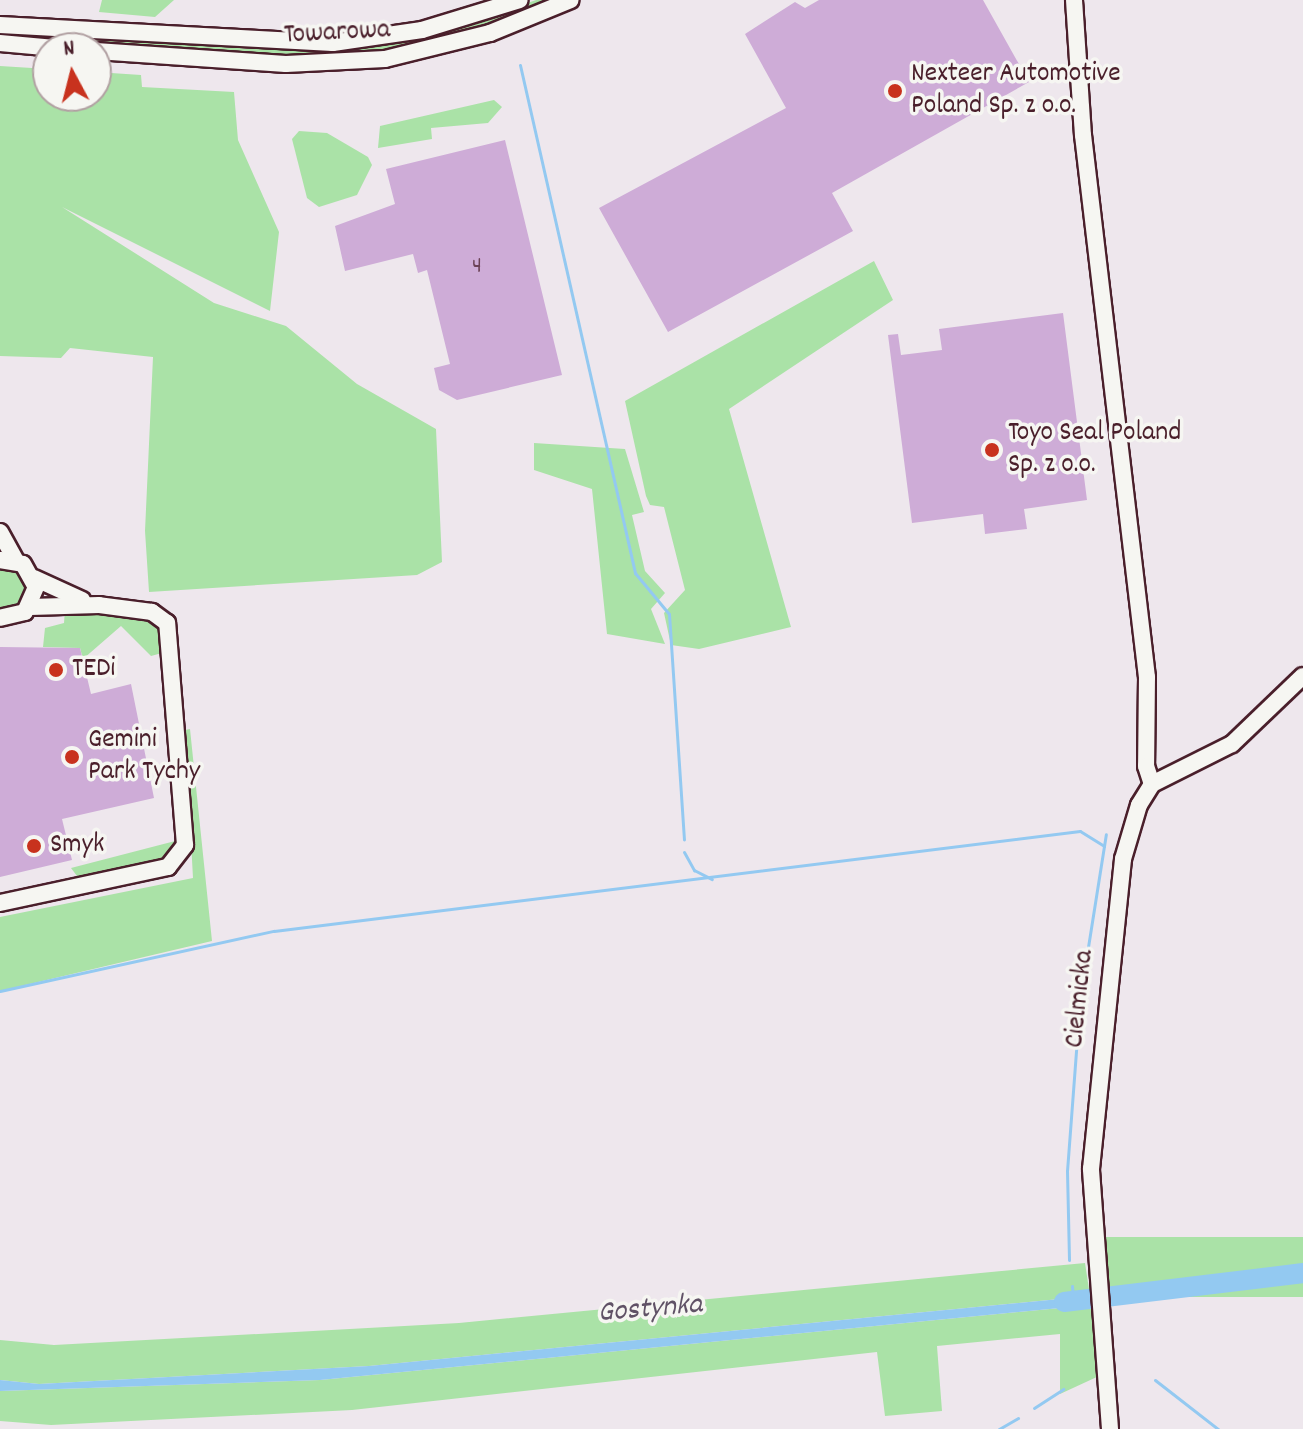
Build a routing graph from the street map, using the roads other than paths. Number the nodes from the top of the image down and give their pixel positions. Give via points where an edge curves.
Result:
1 (520, 0) edge
2 (571, 0) edge
3 (1074, 0) edge
4 (0, 22) edge
5 (5, 45) edge
6 (32, 47) edge
7 (112, 52) edge
8 (0, 532) edge
9 (8, 560) edge
10 (34, 578) junction
11 (99, 605) junction
12 (30, 607) junction
13 (0, 618) edge
14 (1303, 676) edge
15 (1152, 784) junction
16 (0, 903) edge
17 (1110, 1421) edge

1 - 4 street, Towarowa via 422,30 333,43
2 - 7 street, Towarowa via 490,33 372,61 286,64
3 - 15 street via 1083,135 1147,677 1146,766
5 - 6 street
8 - 9 street
9 - 10 street
10 - 11 street
10 - 12 street
11 - 12 street
11 - 16 street via 152,612 170,630 183,855 168,867
12 - 13 street
14 - 15 street via 1232,744
15 - 17 street, Cielmicka via 1139,805 1120,878 1091,1169

